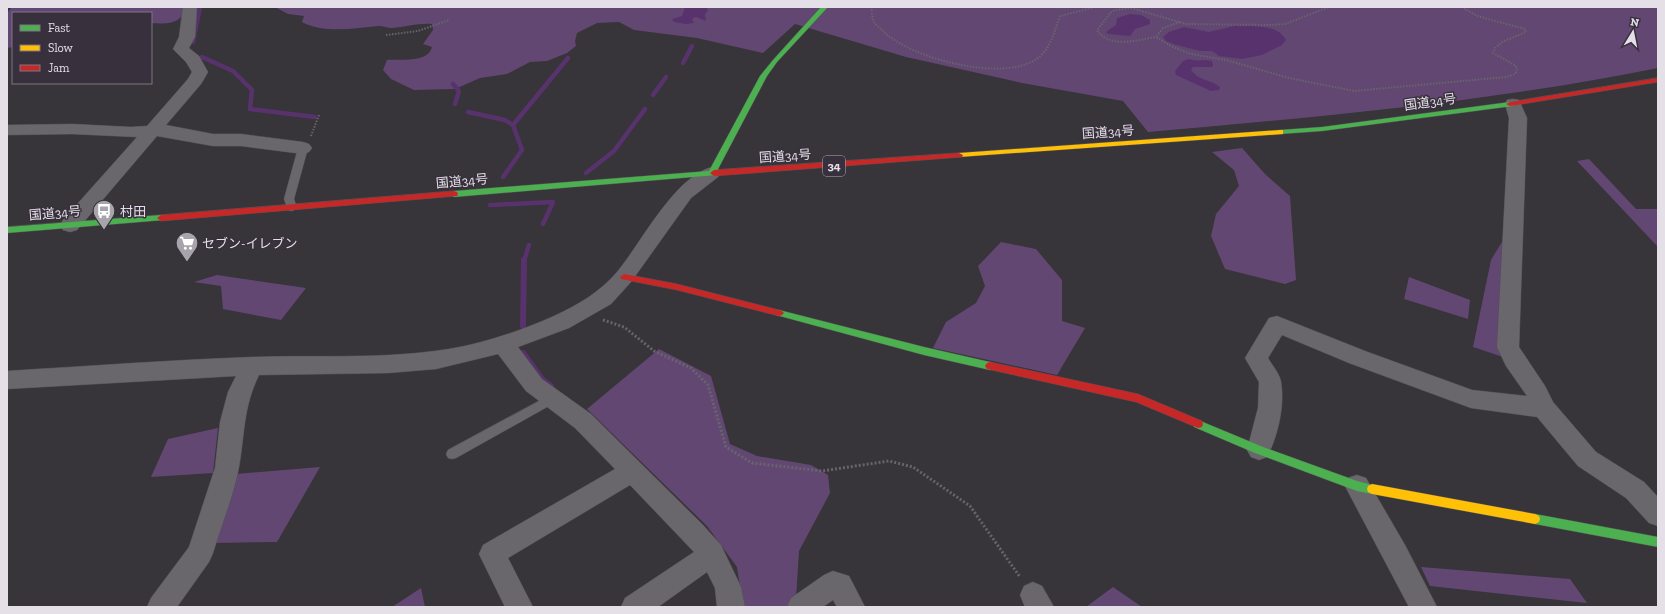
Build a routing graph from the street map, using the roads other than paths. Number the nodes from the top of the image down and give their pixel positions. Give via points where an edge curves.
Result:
1 (190, 7) edge
2 (825, 7) edge
3 (1658, 80) edge
4 (1513, 104) junction
5 (7, 130) edge
6 (154, 130) junction
7 (303, 148) joint
8 (712, 173) junction
9 (292, 208) junction
10 (70, 225) junction
11 (7, 230) edge
12 (624, 277) junction
13 (503, 344) junction
14 (252, 366) junction
15 (7, 380) edge
16 (552, 399) junction
17 (1544, 408) junction
18 (1259, 450) junction
19 (452, 454) dead end
20 (633, 470) junction
21 (1357, 486) junction
22 (1658, 515) edge
23 (1658, 542) edge
24 (712, 554) junction
25 (642, 605) edge
26 (161, 607) edge
27 (519, 607) edge
28 (731, 607) edge
29 (801, 607) edge
30 (851, 607) edge
31 (1423, 607) edge

1 - 6 street via 187,37 181,49 193,59 200,72
2 - 8 main road via 764,76
3 - 4 main road, 国道34号 / 34
4 - 8 main road, 国道34号 / 34 via 1322,129
4 - 17 street via 1518,118 1508,347
5 - 6 street
6 - 7 street via 213,140 236,140
6 - 10 street
7 - 9 lane via 289,199
8 - 9 main road, 国道34号 / 34
8 - 12 street via 684,194
9 - 10 main road, 国道34号 / 34
10 - 11 main road, 国道34号 / 34
12 - 13 street via 604,298 582,311
12 - 18 main road via 677,287 924,351 1138,398
13 - 14 street via 430,361
13 - 16 street via 534,385
14 - 15 street
14 - 26 street via 239,392 232,422 227,468 200,553
16 - 19 lane
16 - 20 street via 583,421
17 - 18 street via 1471,399 1277,324 1256,358 1270,381 1270,408
17 - 22 street via 1587,459 1635,490
18 - 21 main road
20 - 24 street
20 - 27 street via 492,554
21 - 23 main road
21 - 31 street
24 - 25 street
24 - 28 street via 728,586
29 - 30 street via 833,584 840,585

